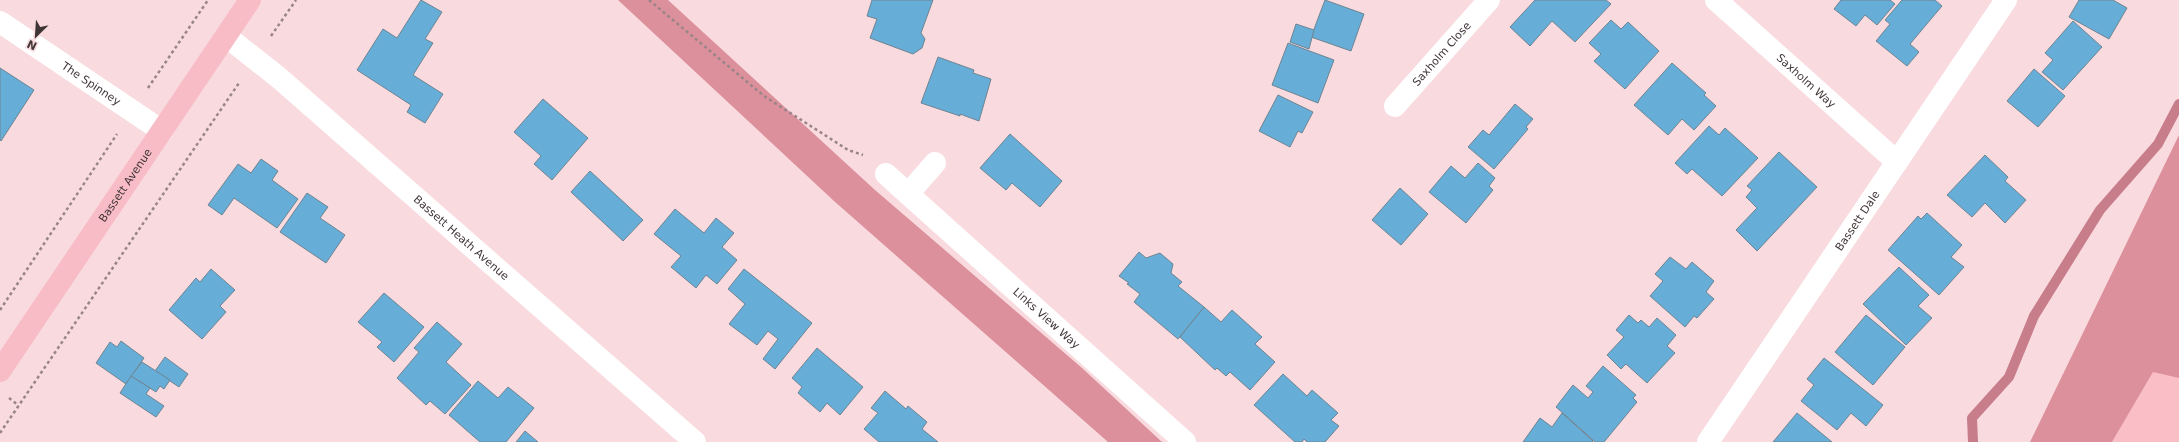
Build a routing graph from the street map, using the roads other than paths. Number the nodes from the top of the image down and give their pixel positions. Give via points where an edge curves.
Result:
1 (250, 0) edge
2 (1489, 0) edge
3 (1716, 0) edge
4 (2006, 0) edge
5 (0, 22) edge
6 (226, 36) junction
7 (1394, 106) dead end
8 (162, 131) junction
9 (1897, 162) junction
10 (935, 163) dead end
11 (886, 174) dead end
12 (908, 194) junction
13 (0, 371) edge
14 (695, 442) edge
15 (1185, 442) edge
16 (1708, 442) edge

1 - 6 main road, Bassett Avenue
2 - 7 street, Saxholm Close
3 - 9 street, Saxholm Way
4 - 9 street, Bassett Dale
5 - 8 street, The Spinney
6 - 8 main road, Bassett Avenue
6 - 14 street, Bassett Heath Avenue via 278,77
8 - 13 main road, Bassett Avenue
9 - 16 street, Bassett Dale
10 - 12 street
11 - 12 street, Links View Way
12 - 15 street, Links View Way

